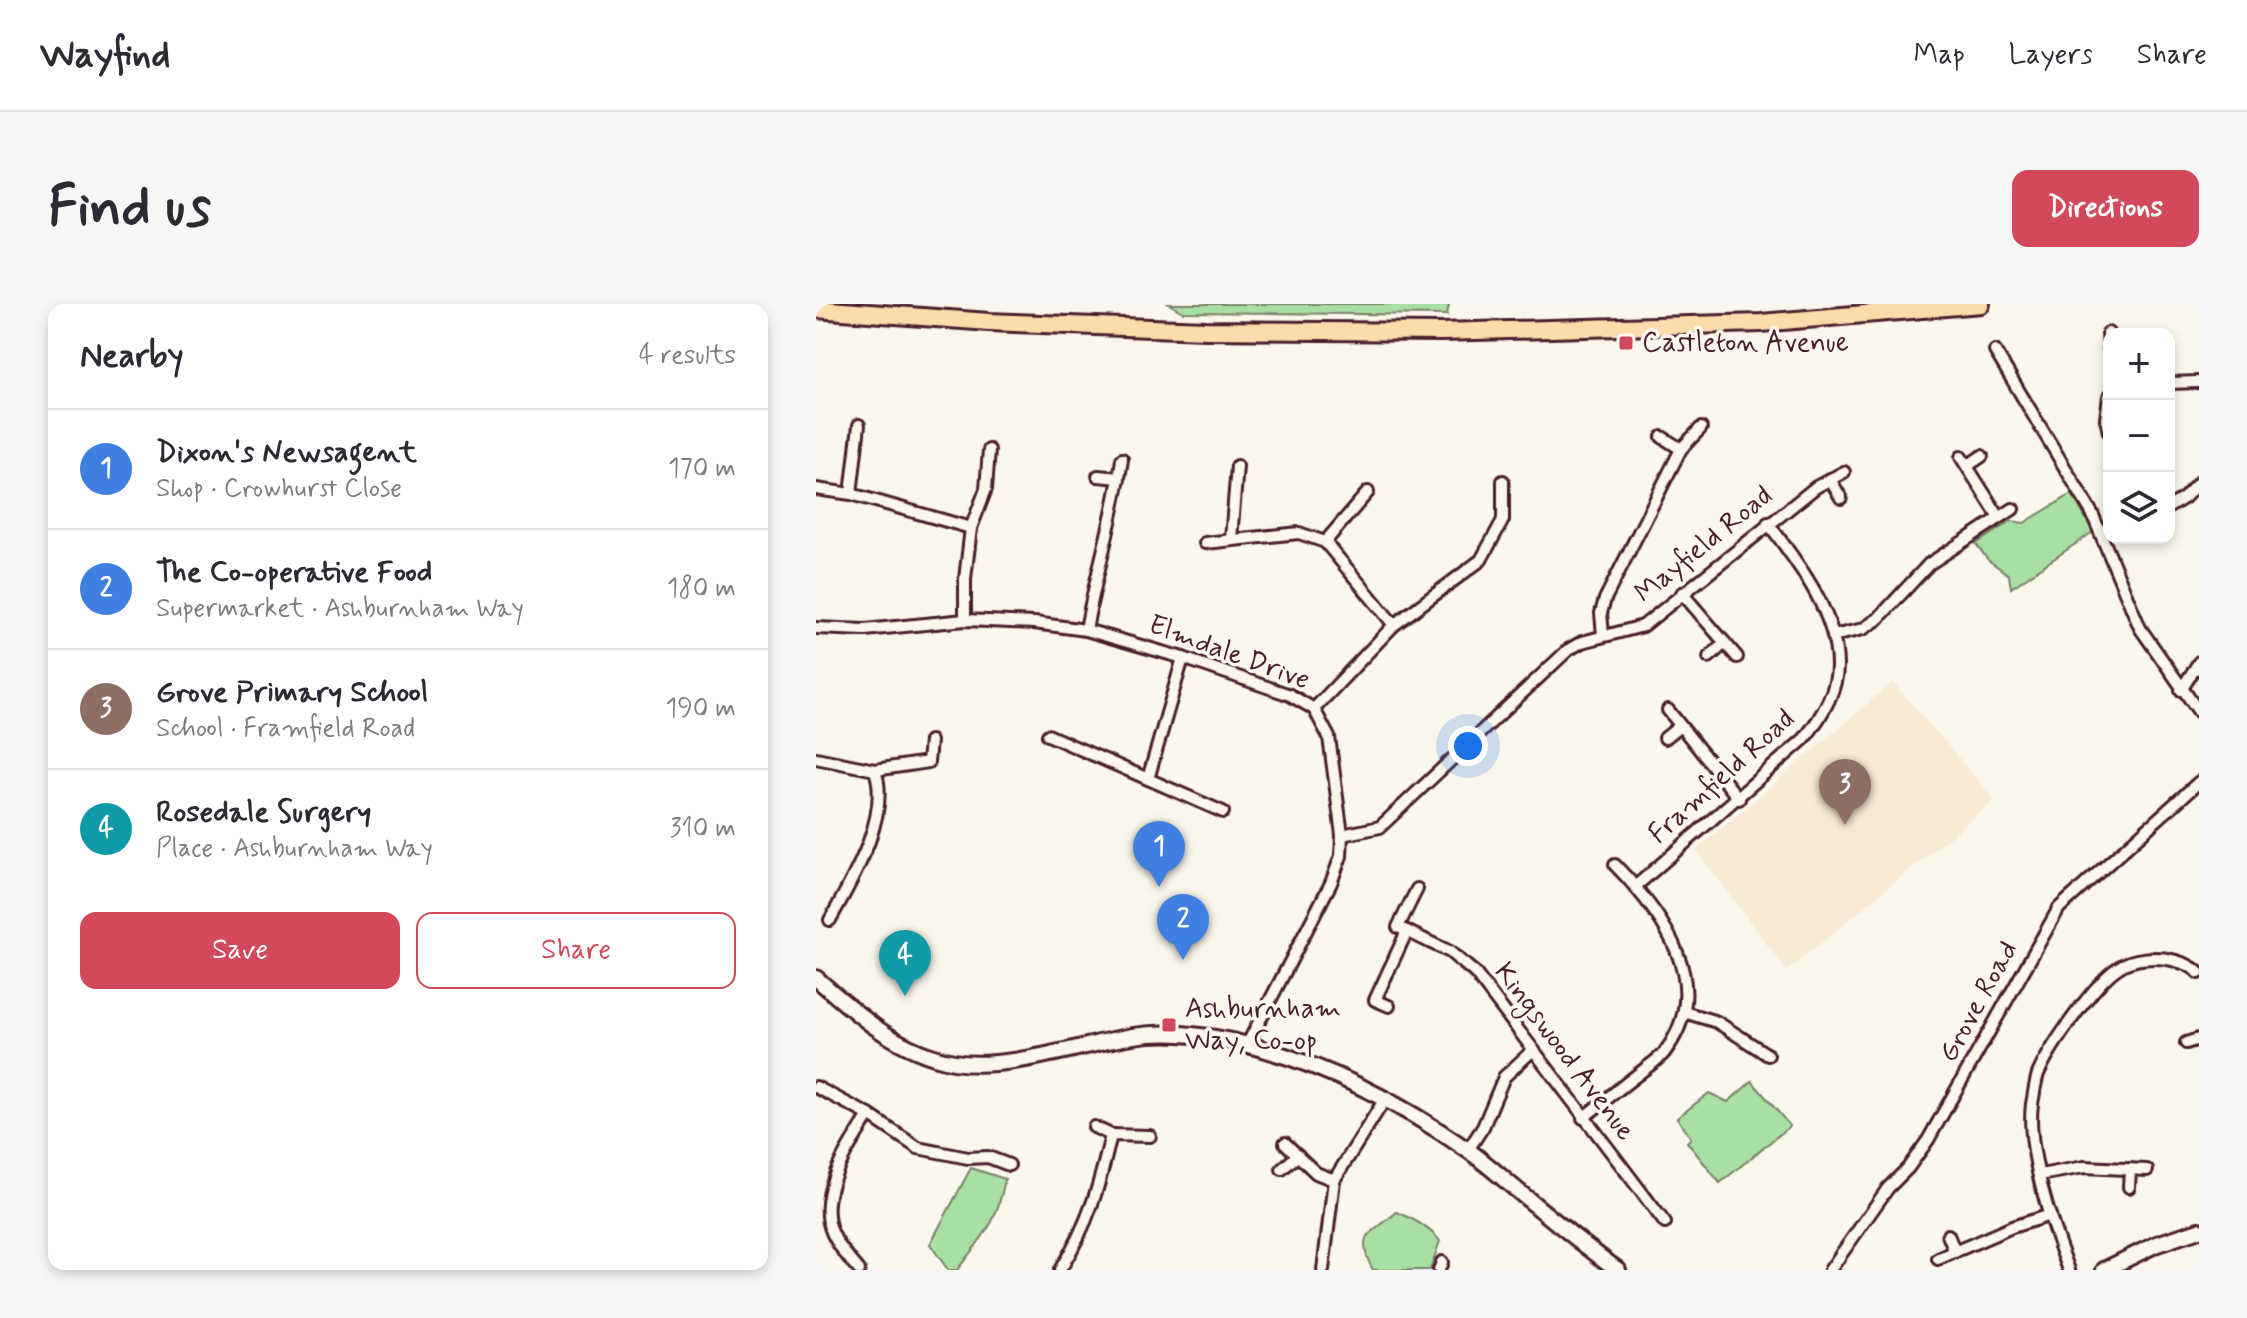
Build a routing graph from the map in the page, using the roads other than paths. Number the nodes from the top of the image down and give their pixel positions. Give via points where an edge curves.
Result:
1 (1981, 304) edge
2 (816, 309) edge
3 (1995, 351) dead end
4 (2199, 382) edge
5 (2175, 383) edge
6 (859, 425) dead end
7 (1701, 428) dead end
8 (1662, 437) dead end
9 (1681, 449) junction
10 (989, 450) dead end
11 (1982, 456) dead end
12 (1122, 459) dead end
13 (1237, 466) dead end
14 (1844, 472) dead end
15 (1098, 476) dead end
16 (1119, 478) junction
17 (1830, 479) junction
18 (1503, 481) dead end
19 (2199, 482) edge
20 (816, 489) edge
21 (1368, 492) dead end
22 (851, 494) junction
23 (1841, 498) dead end
24 (2175, 503) edge
25 (2013, 509) dead end
26 (1999, 517) junction
27 (1768, 523) junction
28 (971, 528) junction
29 (1231, 539) junction
30 (1325, 542) junction
31 (1205, 543) dead end
32 (1682, 593) junction
33 (965, 620) junction
34 (1394, 625) junction
35 (816, 628) edge
36 (1086, 630) junction
37 (1603, 635) junction
38 (1833, 636) junction
39 (1725, 643) junction
40 (1709, 657) dead end
41 (1737, 657) dead end
42 (1183, 658) junction
43 (2199, 662) edge
44 (2181, 690) junction
45 (1314, 709) junction
46 (1668, 710) dead end
47 (2199, 712) edge
48 (1680, 726) junction
49 (1048, 735) dead end
50 (1665, 738) dead end
51 (930, 741) dead end
52 (816, 758) edge
53 (875, 770) junction
54 (1148, 779) junction
55 (2199, 782) edge
56 (1739, 799) junction
57 (1223, 812) dead end
58 (1342, 835) junction
59 (1615, 865) dead end
60 (1636, 886) junction
61 (1417, 889) dead end
62 (830, 920) dead end
63 (1407, 931) junction
64 (2199, 973) edge
65 (816, 978) edge
66 (1389, 1006) dead end
67 (1684, 1012) junction
68 (2199, 1039) edge
69 (2186, 1043) dead end
70 (1247, 1045) junction
71 (1533, 1050) junction
72 (1768, 1055) dead end
73 (816, 1087) edge
74 (1385, 1099) junction
75 (869, 1115) junction
76 (1583, 1118) junction
77 (1094, 1127) dead end
78 (1111, 1135) junction
79 (1150, 1136) dead end
80 (1285, 1143) dead end
81 (1468, 1150) junction
82 (1298, 1155) junction
83 (1009, 1165) dead end
84 (1282, 1169) dead end
85 (2130, 1169) junction
86 (2147, 1170) dead end
87 (2040, 1175) junction
88 (1334, 1180) junction
89 (2129, 1187) dead end
90 (2050, 1215) junction
91 (1665, 1223) dead end
92 (2199, 1230) edge
93 (1948, 1235) dead end
94 (1955, 1252) junction
95 (1938, 1259) dead end
96 (859, 1270) edge
97 (1060, 1270) edge
98 (1323, 1270) edge
99 (1618, 1270) edge
100 (1830, 1270) edge
101 (2069, 1270) edge
102 (2104, 1270) edge

1 - 2 main road via 1761,323 1427,332 989,322
3 - 44 street via 2092,513 2140,628
4 - 5 street
6 - 22 street
7 - 9 street
8 - 9 street
9 - 37 street via 1605,599
10 - 28 street via 986,489
11 - 26 street via 1964,462
12 - 16 street
13 - 29 street
14 - 17 street, Mayfield Road
15 - 16 street
16 - 36 street
17 - 23 street
17 - 27 street, Mayfield Road
18 - 34 street via 1503,520 1481,560
19 - 24 street
20 - 22 street
21 - 30 street
22 - 28 street
25 - 26 street
26 - 38 street via 1929,564 1878,619 1863,629
27 - 32 street, Mayfield Road
27 - 38 street, Framfield Road via 1813,586
28 - 33 street
29 - 30 street via 1299,533
29 - 31 street
30 - 34 street
32 - 37 street, Mayfield Road via 1643,626
32 - 39 street
33 - 35 street, Elmdale Drive via 865,630
33 - 36 street, Elmdale Drive
34 - 45 street
36 - 42 street, Elmdale Drive
37 - 58 street, Mayfield Road via 1568,650 1380,827
38 - 56 street, Framfield Road via 1835,682 1821,717 1788,756
39 - 40 street
39 - 41 street
42 - 45 street, Elmdale Drive via 1290,695
42 - 54 street
43 - 44 street
44 - 47 street
45 - 58 street, Elmdale Drive via 1329,737
46 - 48 street
48 - 50 street
48 - 56 street
49 - 54 street
51 - 53 street via 928,762
52 - 53 street
53 - 62 street via 881,786 868,848
54 - 57 street
55 - 100 street, Grove Road via 2059,908 1928,1140
56 - 60 street, Framfield Road
58 - 70 street, Elmdale Drive via 1331,883
59 - 60 street
60 - 67 street via 1674,942 1683,968
61 - 63 street via 1398,927
63 - 66 street via 1375,1000
63 - 71 street, Kingswood Avenue via 1450,952 1475,973
64 - 87 street via 2167,958 2142,959 2120,965 2101,982 2037,1076 2032,1121
65 - 70 street via 867,1024 953,1061 1012,1060 1137,1036 1200,1036
67 - 72 street via 1717,1022
67 - 76 street via 1663,1055
68 - 69 street
70 - 74 street via 1329,1072
71 - 76 street, Kingswood Avenue
71 - 81 street via 1504,1077
73 - 75 street
74 - 81 street
74 - 88 street
75 - 83 street via 918,1148 988,1157
75 - 96 street via 829,1195 829,1223
76 - 91 street, Kingswood Avenue
77 - 78 street
78 - 79 street
78 - 97 street via 1096,1199
80 - 82 street
81 - 99 street
82 - 84 street
82 - 88 street via 1316,1173
85 - 86 street
85 - 87 street via 2084,1167
85 - 89 street
87 - 90 street
88 - 98 street
90 - 94 street
90 - 101 street
92 - 102 street
93 - 94 street
94 - 95 street

